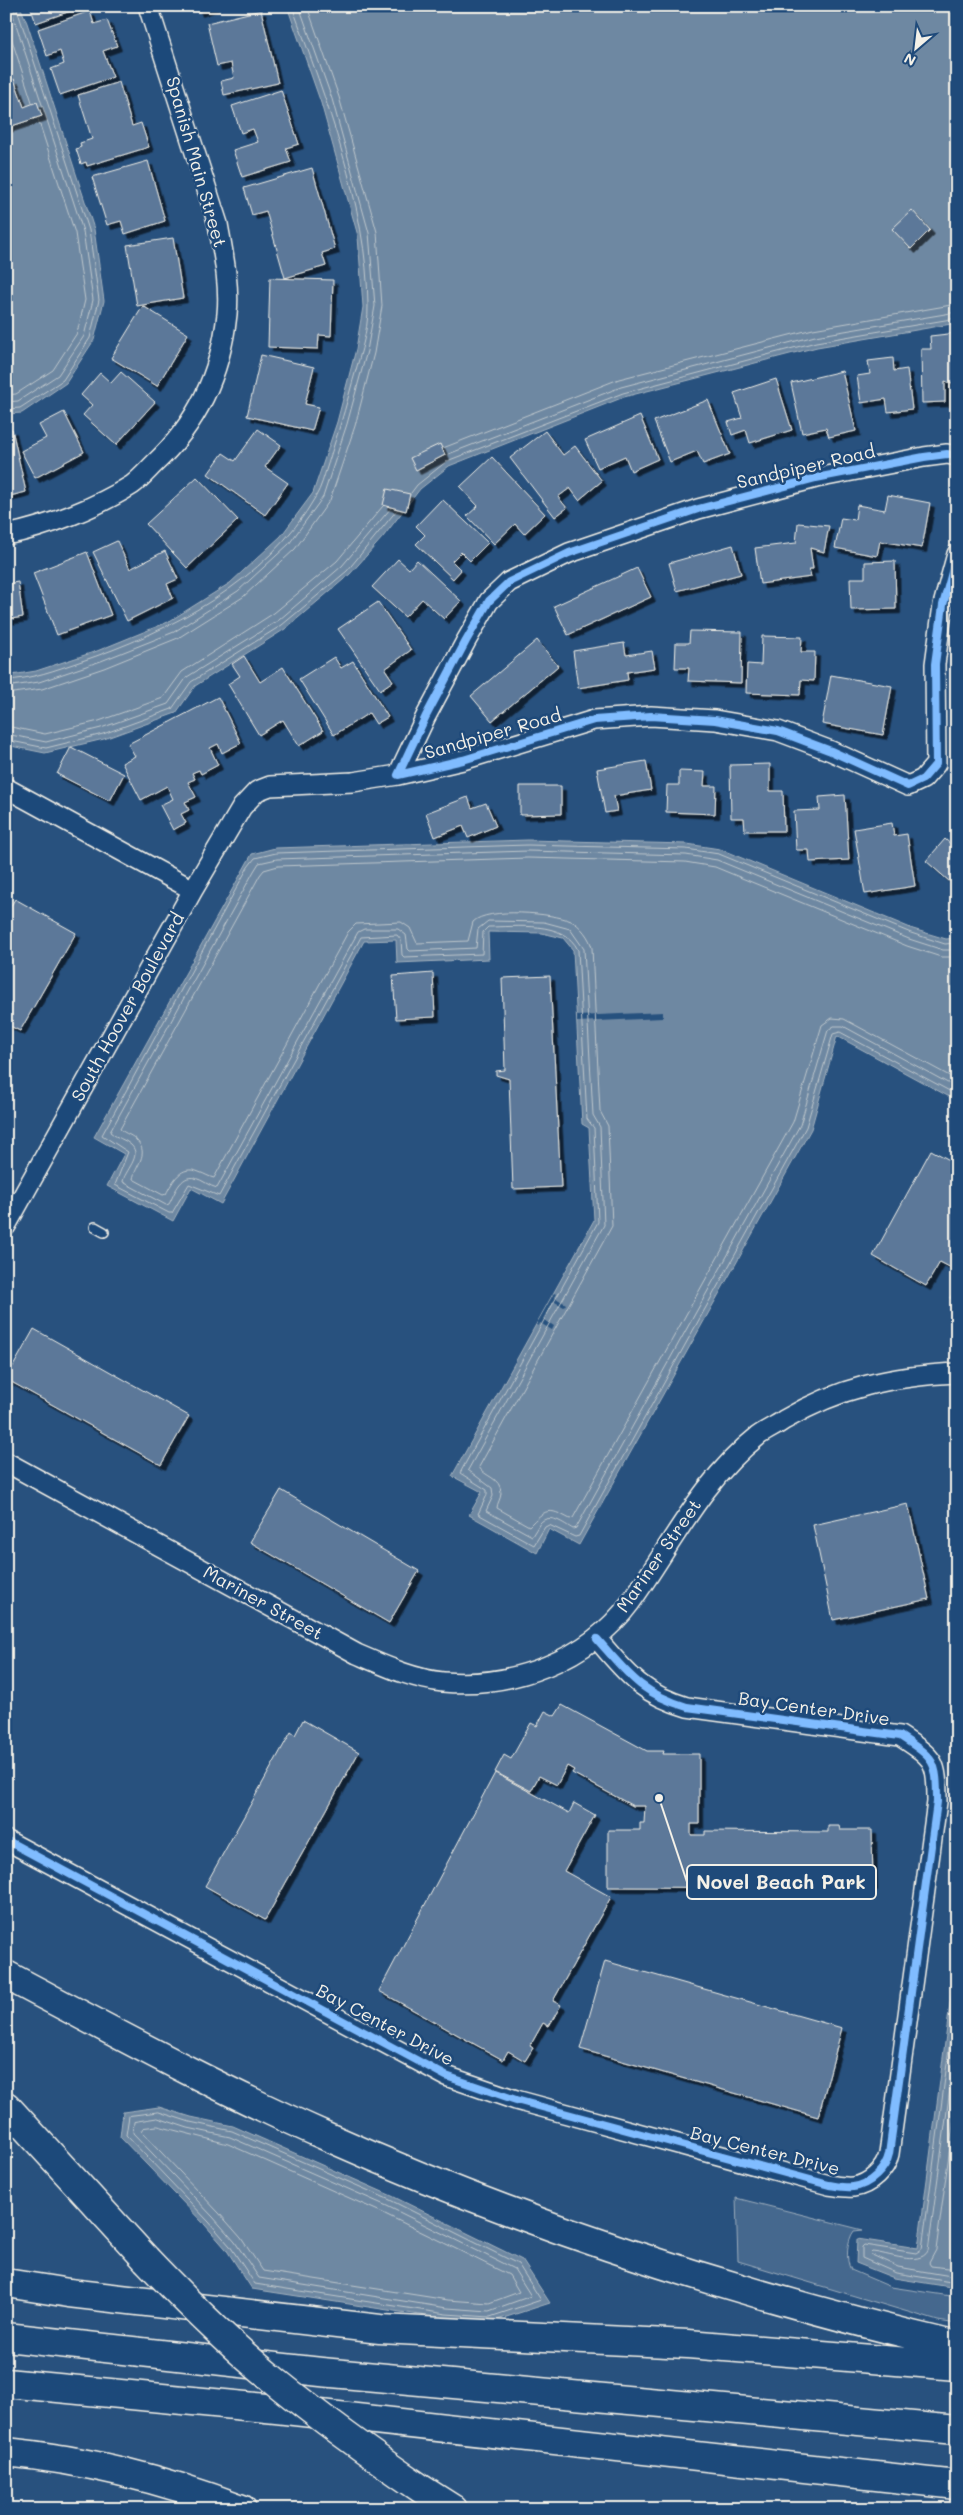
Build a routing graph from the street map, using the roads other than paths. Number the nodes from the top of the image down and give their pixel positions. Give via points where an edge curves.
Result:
1 (148, 6) edge
2 (957, 456) edge
3 (6, 535) edge
4 (957, 554) edge
5 (398, 775) junction
6 (6, 788) edge
7 (257, 791) joint
8 (193, 890) junction
9 (6, 1226) edge
10 (95, 1227) dead end
11 (104, 1232) dead end
12 (957, 1373) edge
13 (6, 1462) edge
14 (596, 1639) junction
15 (6, 1840) edge
16 (6, 1975) edge
17 (6, 2106) edge
18 (6, 2283) edge
19 (6, 2337) edge
20 (957, 2346) edge
21 (957, 2366) edge
22 (6, 2383) edge
23 (957, 2430) edge
24 (6, 2452) edge
25 (957, 2485) edge
26 (242, 2509) edge
27 (453, 2509) edge

1 - 3 street, Spanish Main Street via 218,224 227,313 219,361 200,406 170,449 133,484 79,512
2 - 5 street, Sandpiper Road via 924,457 816,478 698,509 569,554 508,582 489,601 466,641
4 - 5 street, Sandpiper Road via 943,605 935,664 936,764 923,779 908,786 832,751 778,732 715,720 651,716 594,720 462,760
5 - 7 street, Sandpiper Road via 353,782 270,786
6 - 8 street
7 - 8 street, South Hoover Boulevard via 242,807
8 - 9 street, South Hoover Boulevard
10 - 11 lane
12 - 14 street, Mariner Street via 912,1375 867,1383 825,1399 759,1436 723,1470 693,1506 628,1605
13 - 14 street, Mariner Street via 357,1654 399,1672 443,1682 487,1682 517,1677 556,1662
14 - 15 street, Bay Center Drive via 641,1686 661,1700 687,1707 900,1736 927,1754 938,1773 937,1802 889,2154 887,2164 873,2178 854,2187 829,2185 516,2100 446,2076
16 - 20 highway via 258,2105 457,2192 669,2267 818,2311
17 - 27 highway, bridge via 146,2259 275,2381 356,2444
18 - 21 highway via 380,2329 688,2344
19 - 23 highway via 321,2372
22 - 25 highway via 276,2409
24 - 26 highway via 42,2455 138,2476

